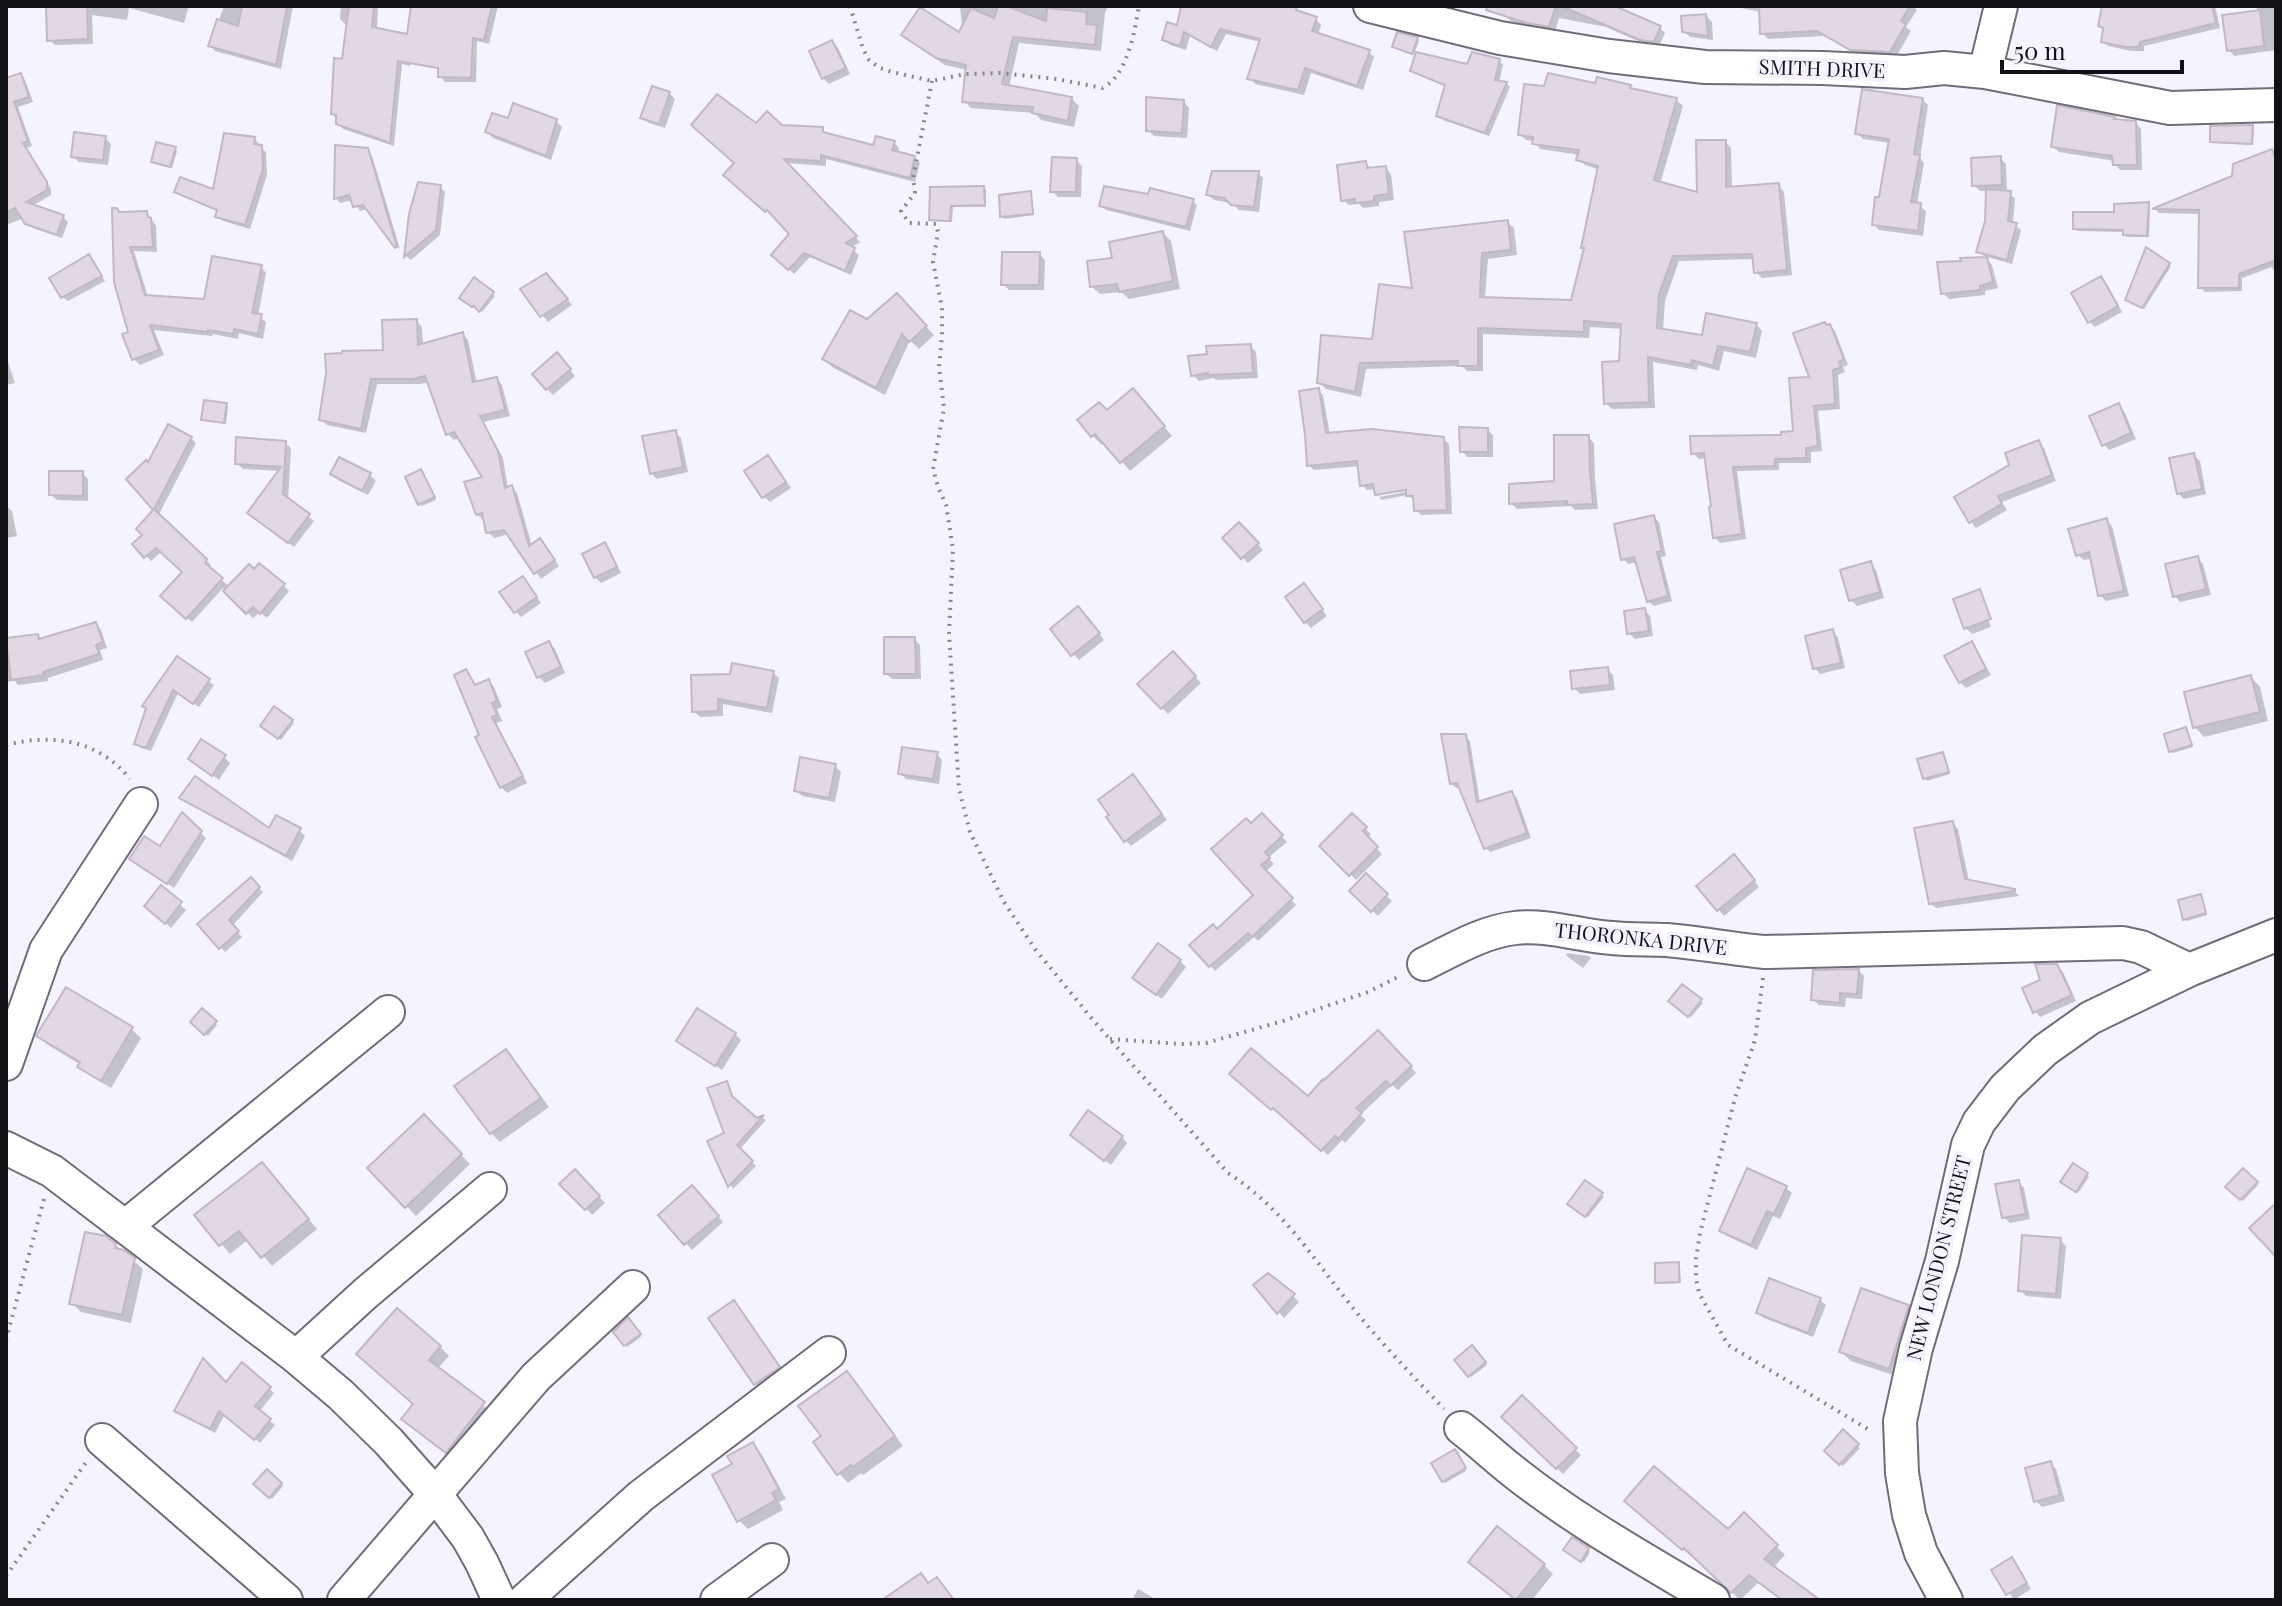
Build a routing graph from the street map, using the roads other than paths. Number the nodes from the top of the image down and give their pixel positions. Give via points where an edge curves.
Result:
1 (1370, 6) edge
2 (2001, 6) edge
3 (1985, 72) junction
4 (2276, 105) edge
5 (141, 804) road end
6 (2276, 935) edge
7 (1424, 964) road end
8 (2189, 970) junction
9 (388, 1012) dead end
10 (6, 1064) edge
11 (6, 1148) edge
12 (490, 1189) dead end
13 (126, 1226) junction
14 (633, 1287) dead end
15 (829, 1353) dead end
16 (296, 1357) junction
17 (1461, 1428) road end
18 (102, 1440) road end
19 (435, 1494) junction
20 (772, 1560) dead end
21 (286, 1600) edge
22 (344, 1600) edge
23 (499, 1600) edge
24 (525, 1600) edge
25 (717, 1600) edge
26 (1713, 1600) edge
27 (1946, 1600) edge

1 - 3 street, SMITH DRIVE via 1500,38 1705,67
2 - 3 street
3 - 4 street, SMITH DRIVE via 2170,108
5 - 10 street via 46,950
6 - 8 street, NEW LONDON STREET
7 - 8 street, THORONKA DRIVE via 1475,939 1535,927 1765,952 2123,943
8 - 27 street, NEW LONDON STREET via 2113,1006 2045,1050 2005,1088 1968,1145 1900,1421 1909,1515 1921,1553
9 - 13 street
11 - 13 street via 52,1171
12 - 16 street
13 - 16 street
14 - 19 street via 536,1377
15 - 24 street via 641,1496
16 - 19 street via 361,1414
17 - 26 street via 1550,1498
18 - 21 street
19 - 22 street
19 - 23 street via 468,1538
20 - 25 street

